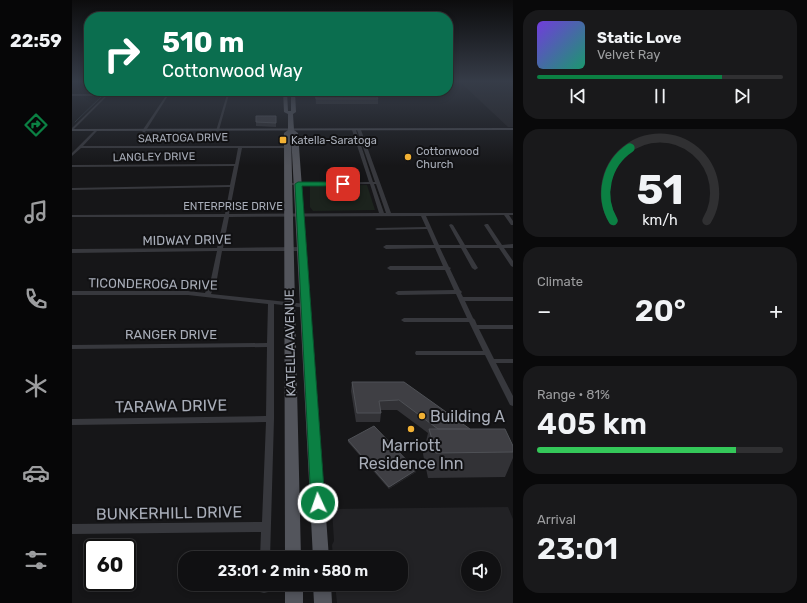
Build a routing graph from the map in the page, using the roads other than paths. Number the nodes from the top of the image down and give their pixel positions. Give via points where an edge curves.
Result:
1 (92, 110) edge
2 (157, 110) edge
3 (223, 110) edge
4 (286, 110) edge
5 (294, 110) edge
6 (290, 113) junction
7 (513, 129) edge
8 (72, 130) edge
9 (144, 130) junction
10 (217, 130) junction
11 (356, 130) junction
12 (95, 131) junction
13 (291, 131) junction
14 (79, 147) junction
15 (240, 147) junction
16 (288, 147) junction
17 (72, 155) edge
18 (236, 165) junction
19 (72, 166) edge
20 (288, 184) junction
21 (298, 184) junction
22 (372, 184) junction
23 (378, 184) junction
24 (232, 186) junction
25 (72, 189) edge
26 (505, 214) junction
27 (513, 214) edge
28 (382, 215) junction
29 (389, 215) junction
30 (423, 215) junction
31 (72, 216) edge
32 (226, 216) junction
33 (289, 216) junction
34 (300, 216) junction
35 (513, 224) edge
36 (451, 225) dead end
37 (486, 225) dead end
38 (429, 228) junction
39 (377, 229) dead end
40 (464, 246) junction
41 (500, 246) junction
42 (513, 246) edge
43 (386, 247) dead end
44 (438, 247) junction
45 (289, 249) junction
46 (302, 249) junction
47 (219, 250) junction
48 (72, 251) edge
49 (513, 265) edge
50 (390, 268) dead end
51 (448, 268) junction
52 (475, 268) dead end
53 (458, 292) junction
54 (72, 293) edge
55 (398, 293) dead end
56 (207, 295) junction
57 (462, 299) junction
58 (513, 299) edge
59 (271, 302) junction
60 (290, 305) junction
61 (306, 306) junction
62 (404, 320) dead end
63 (472, 320) junction
64 (475, 327) junction
65 (513, 327) edge
66 (271, 345) junction
67 (72, 347) edge
68 (418, 353) dead end
69 (488, 353) junction
70 (492, 362) junction
71 (513, 362) edge
72 (512, 399) edge
73 (270, 419) junction
74 (72, 422) edge
75 (266, 527) junction
76 (72, 529) edge
77 (265, 551) edge
78 (294, 551) edge
79 (321, 551) edge
80 (294, 591) edge
81 (322, 591) edge
82 (294, 603) edge
83 (323, 603) edge

1 - 8 street
2 - 9 street
3 - 10 street
4 - 6 main road, KATELLA AVENUE
5 - 6 main road, KATELLA AVENUE
6 - 13 main road, KATELLA AVENUE
7 - 11 street
8 - 12 street
9 - 10 street
9 - 12 street
10 - 13 street
11 - 13 street
11 - 22 street
11 - 23 street
12 - 14 street
13 - 16 main road, KATELLA AVENUE via 287,133
13 - 21 main road, KATELLA AVENUE via 295,133
14 - 15 street, SARATOGA DRIVE
14 - 17 street
15 - 16 street, SARATOGA DRIVE
15 - 18 street
16 - 20 main road, KATELLA AVENUE
18 - 19 street, LANGLEY DRIVE
18 - 24 street
20 - 21 street
20 - 33 main road, KATELLA AVENUE
21 - 22 street
21 - 34 main road, KATELLA AVENUE
22 - 23 street
22 - 28 street
23 - 29 street
24 - 25 street
24 - 32 street
26 - 27 street, ENTERPRISE DRIVE
26 - 30 street, ENTERPRISE DRIVE
26 - 35 street
28 - 29 street, ENTERPRISE DRIVE
28 - 34 street, ENTERPRISE DRIVE
29 - 30 street, ENTERPRISE DRIVE
30 - 38 street
31 - 32 street, ENTERPRISE DRIVE
32 - 33 street, ENTERPRISE DRIVE
32 - 47 street
33 - 34 street, ENTERPRISE DRIVE
33 - 45 main road, KATELLA AVENUE
34 - 46 main road, KATELLA AVENUE
36 - 40 street
37 - 41 street
38 - 39 street
38 - 44 street
40 - 41 street
40 - 44 street
40 - 52 street
41 - 42 street
41 - 49 street
43 - 44 street
44 - 51 street
45 - 46 street, MIDWAY DRIVE
45 - 47 street, MIDWAY DRIVE
45 - 60 main road, KATELLA AVENUE
46 - 61 main road, KATELLA AVENUE
47 - 48 street, MIDWAY DRIVE
47 - 56 street via 214,280
50 - 51 street
51 - 53 street
53 - 55 street
53 - 57 street
54 - 56 street, TICONDEROGA DRIVE
56 - 59 street, TICONDEROGA DRIVE
57 - 58 street
57 - 63 street
59 - 60 street, TICONDEROGA DRIVE
59 - 66 street
60 - 61 street, TICONDEROGA DRIVE
60 - 78 main road, KATELLA AVENUE
61 - 79 main road, KATELLA AVENUE
62 - 63 street
63 - 64 street
64 - 65 street
64 - 69 street
66 - 67 street, RANGER DRIVE
66 - 73 street
68 - 69 street
69 - 70 street
70 - 71 street
70 - 72 street
73 - 74 street, TARAWA DRIVE
73 - 75 street
75 - 76 street, BUNKERHILL DRIVE
75 - 77 street
80 - 82 main road
81 - 83 main road

